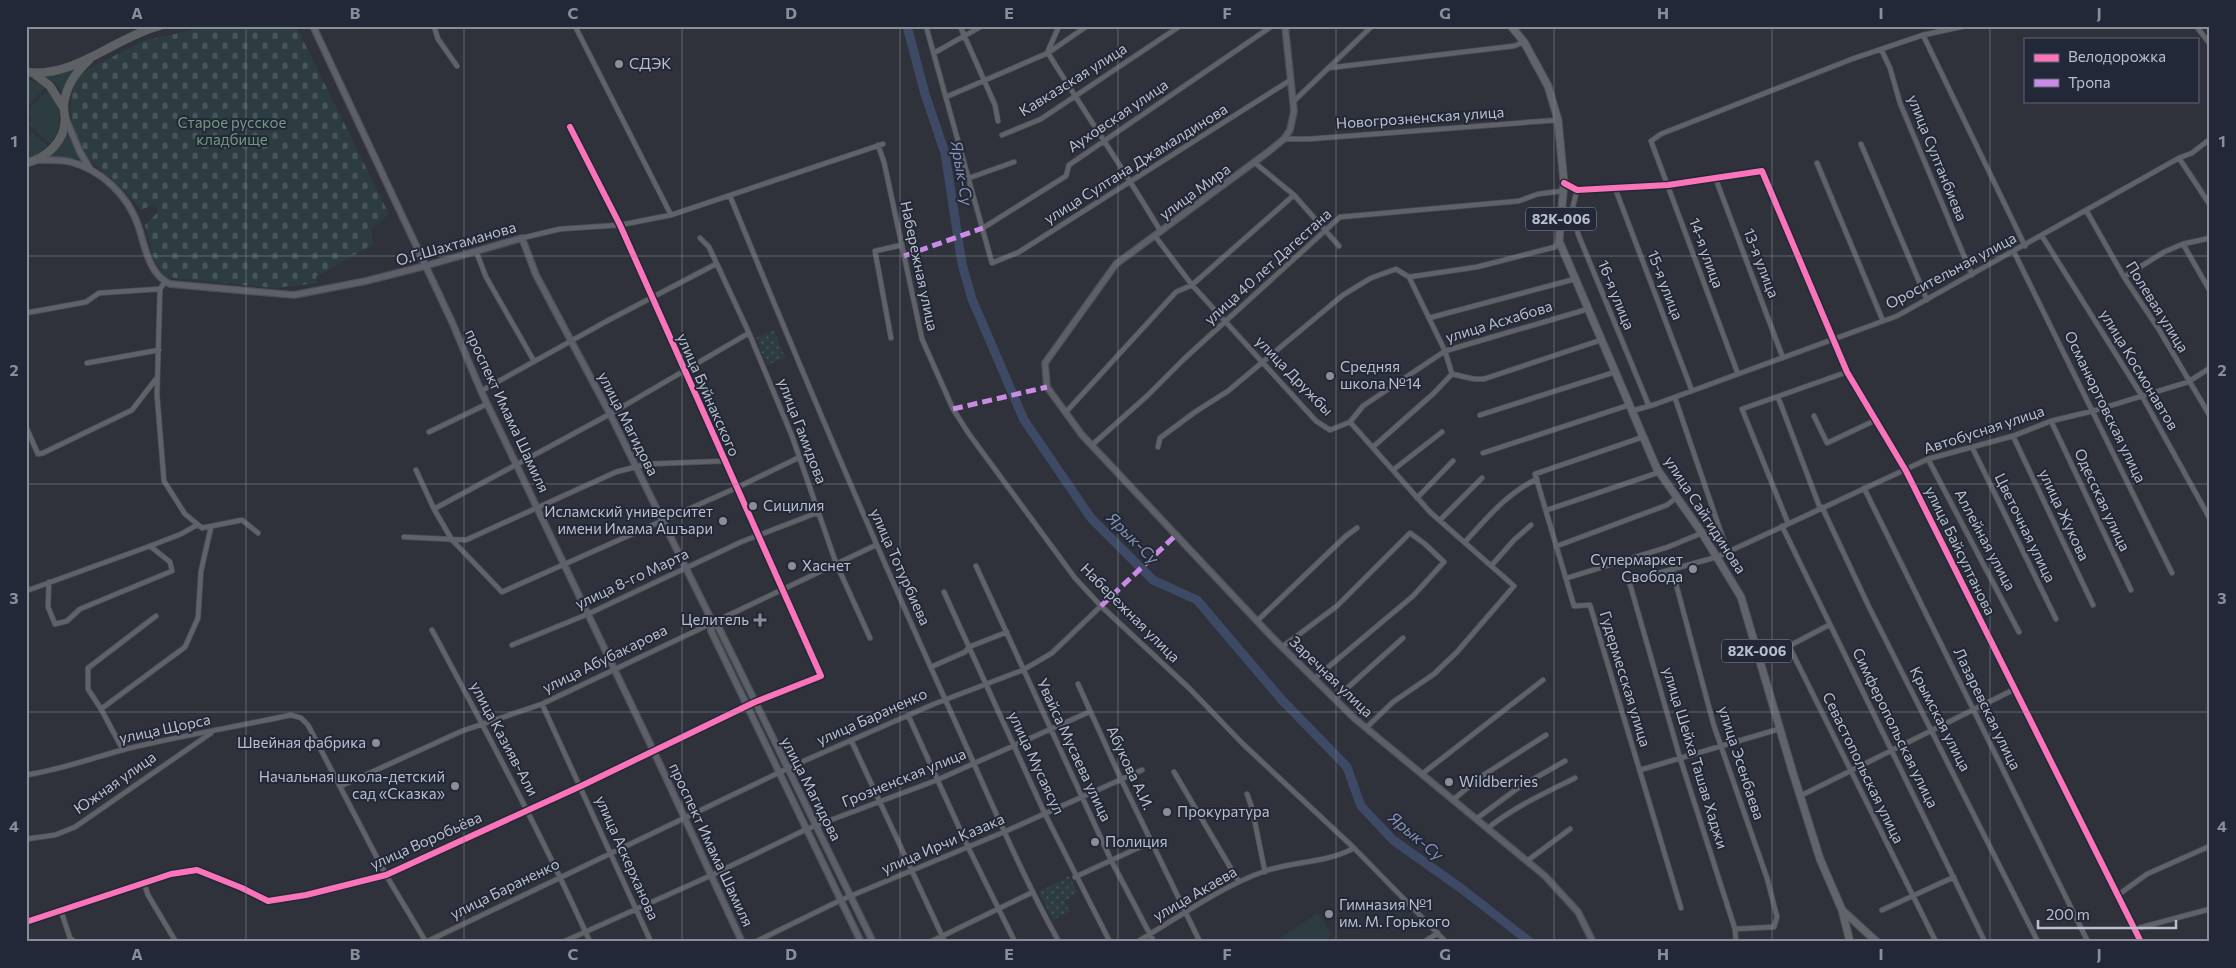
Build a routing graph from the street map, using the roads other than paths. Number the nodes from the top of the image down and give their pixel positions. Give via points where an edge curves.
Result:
1 (159, 26) edge
2 (313, 26) edge
3 (434, 26) edge
4 (575, 26) edge
5 (926, 26) edge
6 (960, 26) edge
7 (982, 26) edge
8 (1059, 26) edge
9 (1087, 26) edge
10 (1180, 26) edge
11 (1272, 26) edge
12 (1285, 26) edge
13 (1372, 26) edge
14 (1511, 26) edge
15 (1965, 26) edge
16 (2196, 26) edge
17 (1923, 35) junction
18 (964, 36) junction
19 (1524, 42) junction
20 (2210, 44) edge
21 (1881, 49) junction
22 (934, 53) junction
23 (1048, 53) junction
24 (92, 57) junction
25 (457, 66) dead end
26 (1328, 68) junction
27 (30, 73) edge
28 (984, 81) junction
29 (1290, 81) junction
30 (946, 97) junction
31 (1076, 97) junction
32 (1293, 102) junction
33 (63, 107) junction
34 (65, 118) junction
35 (1558, 120) junction
36 (998, 121) dead end
37 (570, 127) dead end
38 (1002, 135) dead end
39 (1284, 139) junction
40 (2210, 139) edge
41 (1102, 140) junction
42 (880, 144) joint
43 (1861, 144) dead end
44 (2179, 158) junction
45 (35, 160) junction
46 (26, 162) edge
47 (1014, 162) dead end
48 (1255, 163) junction
49 (1818, 163) dead end
50 (90, 169) junction
51 (1715, 177) junction
52 (969, 178) junction
53 (1131, 182) junction
54 (1564, 183) junction
55 (1668, 185) junction
56 (1615, 188) junction
57 (1577, 190) junction
58 (1562, 191) junction
59 (1294, 195) junction
60 (730, 196) junction
61 (2210, 205) edge
62 (2086, 210) junction
63 (671, 216) junction
64 (620, 224) junction
65 (983, 228) junction
66 (1324, 231) junction
67 (1161, 232) junction
68 (1154, 236) junction
69 (2042, 236) junction
70 (522, 238) junction
71 (700, 238) dead end
72 (2210, 238) edge
73 (1559, 241) junction
74 (2183, 244) junction
75 (902, 245) junction
76 (1339, 246) dead end
77 (2024, 246) junction
78 (476, 251) junction
79 (2014, 252) junction
80 (716, 264) junction
81 (425, 266) junction
82 (1972, 275) junction
83 (1409, 277) junction
84 (2124, 277) junction
85 (1575, 278) junction
86 (165, 282) junction
87 (1192, 285) junction
88 (160, 289) junction
89 (2210, 291) edge
90 (651, 298) junction
91 (1927, 300) junction
92 (1588, 309) junction
93 (26, 313) edge
94 (1429, 318) junction
95 (1883, 321) junction
96 (1226, 322) junction
97 (750, 333) junction
98 (891, 338) dead end
99 (1834, 339) junction
100 (1601, 340) junction
101 (570, 342) junction
102 (159, 350) junction
103 (1445, 351) junction
104 (1783, 358) junction
105 (534, 361) junction
106 (1263, 362) junction
107 (87, 363) dead end
108 (2210, 368) edge
109 (684, 371) junction
110 (1615, 372) junction
111 (1847, 372) junction
112 (1452, 374) junction
113 (1738, 374) junction
114 (156, 379) junction
115 (2188, 382) junction
116 (1047, 387) joint
117 (481, 391) junction
118 (1692, 391) junction
119 (1778, 396) junction
120 (2142, 396) junction
121 (1675, 398) junction
122 (488, 404) junction
123 (1649, 406) junction
124 (1630, 408) junction
125 (2093, 411) junction
126 (1066, 412) junction
127 (610, 414) junction
128 (1480, 415) dead end
129 (1814, 416) dead end
130 (2210, 416) edge
131 (1876, 420) junction
132 (2051, 421) junction
133 (1350, 422) junction
134 (26, 427) edge
135 (429, 432) dead end
136 (1442, 432) dead end
137 (2013, 436) junction
138 (1643, 437) junction
139 (1092, 445) junction
140 (1158, 446) dead end
141 (1373, 447) junction
142 (1972, 447) junction
143 (1483, 453) dead end
144 (800, 457) junction
145 (1928, 459) junction
146 (724, 461) junction
147 (1453, 461) dead end
148 (516, 464) junction
149 (636, 467) junction
150 (416, 470) dead end
151 (1394, 470) junction
152 (1906, 470) junction
153 (1660, 472) junction
154 (1536, 476) junction
155 (1482, 478) dead end
156 (736, 488) junction
157 (1864, 488) junction
158 (1417, 498) junction
159 (1676, 498) junction
160 (539, 508) junction
161 (1821, 508) junction
162 (434, 509) junction
163 (1547, 510) junction
164 (819, 512) junction
165 (2210, 519) edge
166 (663, 520) junction
167 (1440, 520) junction
168 (1788, 523) junction
169 (197, 525) junction
170 (1532, 525) dead end
171 (1782, 526) junction
172 (211, 527) junction
173 (1357, 528) dead end
174 (258, 533) dead end
175 (1702, 533) junction
176 (758, 536) junction
177 (404, 537) dead end
178 (452, 540) junction
179 (1465, 542) junction
180 (876, 545) junction
181 (150, 546) junction
182 (1557, 546) junction
183 (1728, 553) junction
184 (1717, 558) junction
185 (836, 563) junction
186 (565, 565) junction
187 (976, 566) dead end
188 (1491, 566) junction
189 (686, 568) junction
190 (1672, 569) junction
191 (2172, 573) dead end
192 (1566, 578) junction
193 (1629, 581) joint
194 (50, 582) junction
195 (781, 589) junction
196 (2132, 590) dead end
197 (26, 591) edge
198 (944, 592) dead end
199 (2093, 605) dead end
200 (1101, 606) junction
201 (588, 614) junction
202 (156, 616) dead end
203 (2056, 619) dead end
204 (712, 621) junction
205 (1257, 621) junction
206 (1829, 625) junction
207 (432, 630) dead end
208 (1007, 632) junction
209 (2019, 632) dead end
210 (870, 638) dead end
211 (1403, 638) dead end
212 (512, 645) dead end
213 (969, 647) junction
214 (1282, 648) junction
215 (930, 667) junction
216 (614, 670) junction
217 (1022, 670) junction
218 (821, 676) joint
219 (1314, 679) junction
220 (1543, 680) dead end
221 (986, 684) junction
222 (1078, 684) dead end
223 (2015, 690) junction
224 (945, 699) junction
225 (1335, 699) junction
226 (755, 702) junction
227 (542, 704) junction
228 (746, 706) junction
229 (101, 709) junction
230 (1974, 710) junction
231 (1089, 712) junction
232 (908, 715) junction
233 (482, 725) junction
234 (1366, 728) junction
235 (1050, 729) junction
236 (1780, 729) junction
237 (212, 731) junction
238 (1932, 731) junction
239 (1546, 735) dead end
240 (851, 740) junction
241 (1014, 745) junction
242 (1721, 747) junction
243 (123, 750) junction
244 (1893, 750) junction
245 (654, 751) junction
246 (1680, 758) junction
247 (1565, 761) dead end
248 (975, 763) junction
249 (786, 769) junction
250 (1142, 770) dead end
251 (1640, 770) junction
252 (1850, 771) junction
253 (1174, 772) dead end
254 (779, 773) junction
255 (1422, 774) junction
256 (26, 775) edge
257 (1575, 778) dead end
258 (937, 780) junction
259 (1121, 780) junction
260 (341, 786) junction
261 (581, 786) junction
262 (1247, 794) dead end
263 (1800, 796) junction
264 (1082, 797) junction
265 (1453, 800) junction
266 (880, 802) junction
267 (527, 811) junction
268 (1045, 814) junction
269 (684, 817) junction
270 (1476, 819) junction
271 (815, 826) junction
272 (1488, 828) junction
273 (1570, 829) dead end
274 (807, 830) junction
275 (1004, 832) junction
276 (26, 838) edge
277 (1151, 842) junction
278 (2210, 846) edge
279 (968, 847) junction
280 (1354, 848) junction
281 (610, 852) junction
282 (1111, 860) junction
283 (1527, 861) junction
284 (912, 871) junction
285 (1265, 872) junction
286 (386, 875) junction
287 (560, 876) junction
288 (712, 876) junction
289 (1075, 877) junction
290 (1954, 877) junction
291 (1238, 882) junction
292 (144, 883) junction
293 (1033, 892) junction
294 (2118, 895) junction
295 (851, 896) junction
296 (1913, 896) junction
297 (841, 900) junction
298 (1681, 908) dead end
299 (2210, 909) edge
300 (636, 910) junction
301 (998, 910) junction
302 (1842, 910) junction
303 (1882, 910) dead end
304 (61, 911) junction
305 (1185, 913) junction
306 (26, 922) edge
307 (1735, 929) junction
308 (2135, 929) junction
309 (585, 932) junction
310 (1438, 933) junction
311 (1150, 934) junction
312 (942, 936) junction
313 (75, 942) edge
314 (176, 942) edge
315 (426, 942) edge
316 (563, 942) edge
317 (590, 942) edge
318 (651, 942) edge
319 (742, 942) edge
320 (755, 942) edge
321 (861, 942) edge
322 (873, 942) edge
323 (930, 942) edge
324 (945, 942) edge
325 (1015, 942) edge
326 (1059, 942) edge
327 (1110, 942) edge
328 (1137, 942) edge
329 (1154, 942) edge
330 (1200, 942) edge
331 (1424, 942) edge
332 (1446, 942) edge
333 (1593, 942) edge
334 (1736, 942) edge
335 (1850, 942) edge
336 (1877, 942) edge
337 (1936, 942) edge
338 (1985, 942) edge
339 (2038, 942) edge
340 (2088, 942) edge
341 (2141, 942) edge

1 - 24 highway
2 - 81 main road, проспект Имама Шамиля
3 - 25 street via 438,39
4 - 63 street
5 - 22 street
6 - 18 street
7 - 18 street
8 - 23 street
9 - 23 street
10 - 31 street, Кавказская улица
11 - 41 street, Ауховская улица
12 - 29 main road, улица Мира
13 - 26 street
14 - 19 main road, улица Сайгидинова / 82К-006
15 - 17 street
16 - 20 street
17 - 21 street
17 - 77 street
18 - 22 street
18 - 28 street
19 - 26 street via 1514,46
19 - 35 main road, улица Сайгидинова / 82К-006 via 1548,86
21 - 55 street, 14-я улица via 1669,131 1652,141
21 - 82 street, улица Султанбиева via 1900,103
22 - 30 street
23 - 28 street
23 - 31 street
24 - 27 highway via 58,69
24 - 33 highway via 71,79
26 - 32 street
27 - 33 highway via 50,86
28 - 30 street
28 - 36 street
29 - 32 main road, улица Мира
29 - 53 street, улица Султана Джамалдинова
30 - 52 street
31 - 38 street, Кавказская улица via 1040,119
31 - 41 street
32 - 39 main road, улица Мира via 1293,121
33 - 34 highway
34 - 45 highway via 62,134 53,148
34 - 50 main road
35 - 39 street, Новогрозненская улица
35 - 54 main road, улица Сайгидинова / 82К-006
37 - 64 street, улица Буйнакского
39 - 48 main road, улица Мира
40 - 44 street, Оросительная улица via 2192,153
41 - 53 street
41 - 65 street, Ауховская улица via 1069,165 1066,176
42 - 60 street, О.Г.Шахтаманова
42 - 75 street, Набережная улица
43 - 91 street
44 - 61 street
44 - 62 street, Оросительная улица
45 - 46 highway
45 - 50 main road via 70,161
47 - 52 street
48 - 59 street
48 - 67 main road, улица Мира
49 - 95 street
50 - 86 main road via 123,196 134,212 147,255
51 - 55 street
51 - 99 street, улица Байсултанова via 1762,171
51 - 104 street, 13-я улица
52 - 65 street
53 - 65 street, улица Султана Джамалдинова via 1019,252 992,263
53 - 67 street
54 - 57 street
54 - 58 main road, улица Сайгидинова / 82К-006
55 - 56 street
55 - 113 street, 14-я улица
56 - 57 street
56 - 118 street, 15-я улица
57 - 123 street, 16-я улица via 1573,206 1578,234
58 - 66 street, улица 40 лет Дагестана via 1538,194 1519,201 1340,217
58 - 73 main road, улица Сайгидинова / 82К-006
59 - 66 street
59 - 87 street
60 - 63 street, О.Г.Шахтаманова
60 - 180 street, улица Тотурбиева
62 - 69 street, Оросительная улица
62 - 84 street, Полевая улица
63 - 64 street, О.Г.Шахтаманова
64 - 70 street, О.Г.Шахтаманова via 560,229
64 - 90 street, улица Буйнакского
66 - 76 street
66 - 96 street, улица 40 лет Дагестана
67 - 68 main road, улица Мира
68 - 87 street, улица Дружбы
68 - 116 main road, улица Мира via 1116,264 1045,362
69 - 77 street, Оросительная улица
69 - 120 street, улица Космонавтов
70 - 78 main road, О.Г.Шахтаманова
70 - 101 main road, улица Магидова via 536,275
71 - 80 street, улица Гамидова via 709,247
72 - 74 street
73 - 83 street via 1555,247 1477,267
73 - 85 main road, улица Сайгидинова / 82К-006
74 - 84 street
74 - 89 street
75 - 98 street via 875,251
75 - 200 street, Набережная улица via 922,339 954,409 1075,578
77 - 79 street, Оросительная улица
78 - 81 main road, О.Г.Шахтаманова
78 - 105 street via 486,277
79 - 82 street, Оросительная улица
79 - 125 street, Османюртовская улица
80 - 90 street
80 - 97 street, улица Гамидова
81 - 86 main road, О.Г.Шахтаманова via 294,295
81 - 117 main road, проспект Имама Шамиля
82 - 91 street, Оросительная улица
83 - 94 street
83 - 106 street via 1396,269 1371,278 1343,295
84 - 115 street, Полевая улица
85 - 92 main road, улица Сайгидинова / 82К-006
85 - 94 street
86 - 88 street
87 - 96 street, улица Дружбы
87 - 126 street via 1176,292
88 - 93 street via 99,293 86,302
88 - 102 street
90 - 101 street
90 - 109 street, улица Буйнакского
91 - 95 street, Оросительная улица
92 - 100 main road, улица Сайгидинова / 82К-006
92 - 103 street, улица Асхабова
94 - 103 street
95 - 99 street, Оросительная улица
96 - 106 street, улица Дружбы
96 - 139 street, улица 40 лет Дагестана
97 - 109 street
97 - 144 street, улица Гамидова
99 - 104 street, Оросительная улица
99 - 111 street, улица Байсултанова
100 - 110 main road, улица Сайгидинова / 82К-006
100 - 112 street via 1484,379
101 - 105 street
101 - 127 main road, улица Магидова
102 - 107 street
102 - 114 street
103 - 112 street
103 - 133 street, улица Асхабова via 1364,406
104 - 113 street, Оросительная улица
105 - 117 street
106 - 133 street, улица Дружбы via 1316,421 1330,430
106 - 140 street via 1228,391 1160,438
108 - 115 street, Автобусная улица
109 - 127 street
109 - 146 street, улица Буйнакского
110 - 124 main road, улица Сайгидинова / 82К-006
110 - 128 street
111 - 119 street
111 - 131 street, улица Байсултанова
112 - 141 street
113 - 118 street, Оросительная улица
114 - 134 street via 132,410 60,446 38,454
114 - 169 street via 164,481 184,514
115 - 120 street, Автобусная улица
115 - 130 street, Полевая улица
116 - 126 main road, Заречная улица
117 - 122 main road, проспект Имама Шамиля
118 - 121 street, Оросительная улица
119 - 161 street, Крымская улица
119 - 168 street via 1742,409
120 - 125 street, Автобусная улица
120 - 165 street, улица Космонавтов
121 - 123 street, Оросительная улица
121 - 183 street
122 - 135 street
122 - 148 main road, проспект Имама Шамиля
123 - 124 street, Оросительная улица
124 - 138 main road, улица Сайгидинова / 82К-006
124 - 143 street, Оросительная улица
125 - 132 street, Автобусная улица
125 - 191 street, Османюртовская улица
126 - 139 main road, Заречная улица
127 - 148 street
127 - 149 main road, улица Магидова
129 - 131 street via 1826,443
131 - 152 street, улица Байсултанова
132 - 137 street, Автобусная улица
132 - 196 street, Одесская улица
133 - 141 street, улица Дружбы
136 - 151 street
137 - 142 street, Автобусная улица
137 - 199 street, улица Жукова
138 - 153 main road, улица Сайгидинова / 82К-006
138 - 154 street
139 - 205 main road, Заречная улица
141 - 151 street, улица Дружбы
142 - 145 street, Автобусная улица
142 - 203 street, Цветочная улица
144 - 156 street
144 - 164 street, улица Гамидова
145 - 152 street, Автобусная улица
145 - 209 street, Аллейная улица
146 - 149 street
146 - 156 street, улица Буйнакского
147 - 158 street
148 - 160 main road, проспект Имама Шамиля
148 - 162 street
149 - 160 street via 616,472
149 - 166 main road, улица Магидова
150 - 162 street
151 - 158 street, улица Дружбы
152 - 157 street, Автобусная улица
152 - 223 street, улица Байсултанова
153 - 159 main road, улица Сайгидинова / 82К-006
153 - 163 street
154 - 163 street, Гудермесская улица
154 - 179 street via 1505,499
155 - 167 street
156 - 166 street
156 - 176 street, улица Буйнакского
157 - 161 street, Автобусная улица
157 - 230 street, Лазаревская улица
158 - 167 street, улица Дружбы
159 - 175 main road, улица Сайгидинова / 82К-006
159 - 182 street via 1667,505
160 - 178 street via 466,540
160 - 186 main road, проспект Имама Шамиля
161 - 168 street, Автобусная улица
161 - 238 street, Крымская улица
162 - 178 street
163 - 182 street, Гудермесская улица
164 - 176 street, улица 8-го Марта
164 - 185 street, улица Гамидова
166 - 186 street
166 - 189 main road, улица Магидова
167 - 179 street, улица Дружбы
168 - 171 street, Автобусная улица
169 - 172 street
169 - 181 street
170 - 188 street
171 - 183 street, Автобусная улица
171 - 206 street, Симферопольская улица
172 - 174 street via 242,520
172 - 229 street via 201,571 198,618 185,647
173 - 205 street
175 - 184 main road, улица Сайгидинова / 82К-006
175 - 192 street via 1668,547
176 - 189 street, улица 8-го Марта
176 - 195 street, улица Буйнакского
177 - 178 street
178 - 186 street via 502,592
179 - 188 street, улица Дружбы
180 - 185 street, улица Абубакарова
180 - 215 street, улица Тотурбиева
181 - 194 street
181 - 194 street via 170,562 172,571 80,609 67,621 56,624 48,606
182 - 192 street, Гудермесская улица
183 - 184 street, Автобусная улица
184 - 190 street, Автобусная улица
184 - 236 main road, улица Сайгидинова / 82К-006 via 1741,597
185 - 195 street, улица Абубакарова
185 - 210 street, улица Гамидова
186 - 201 main road, проспект Имама Шамиля
187 - 208 street, Увайса Мусаева улица
188 - 234 street, улица Дружбы via 1514,586 1434,674 1393,702
189 - 201 street, улица 8-го Марта
189 - 204 main road, улица Магидова
190 - 193 street, Автобусная улица
190 - 242 street, улица Эсенбаева
192 - 251 street, Гудермесская улица via 1574,606 1590,605
193 - 246 street, улица Шейха Ташав Хаджи
194 - 197 street
195 - 204 street, улица Абубакарова
195 - 218 street, улица Буйнакского
198 - 213 street, улица Мусаясул
200 - 217 street, улица Бараненко via 1052,653
200 - 280 street, Набережная улица
201 - 212 street, улица 8-го Марта
201 - 216 main road, проспект Имама Шамиля
202 - 229 street via 88,668 88,689
204 - 216 street, улица Абубакарова
204 - 226 main road, улица Магидова via 719,628
204 - 228 main road, улица Магидова via 711,631
205 - 214 main road, Заречная улица
206 - 244 street, Симферопольская улица
206 - 252 street, Севастопольская улица via 1788,646
207 - 233 street, улица Казияв-Али
208 - 213 street
208 - 217 street, Увайса Мусаева улица
211 - 225 street
213 - 215 street
213 - 221 street, улица Мусаясул
214 - 219 main road, Заречная улица
214 - 219 street via 1337,606 1410,533 1444,562 1413,596
215 - 224 street, улица Тотурбиева
216 - 227 street, улица Абубакарова
216 - 245 main road, проспект Имама Шамиля
217 - 221 street, улица Бараненко
217 - 235 street, Увайса Мусаева улица
218 - 226 street, улица Воробьёва
219 - 225 main road, Заречная улица
220 - 255 street
221 - 224 street, улица Бараненко
221 - 241 street, улица Мусаясул
222 - 231 street, Абукова А.И.
223 - 230 street
223 - 294 street, улица Байсултанова
224 - 232 street, улица Бараненко
224 - 248 street, улица Тотурбиева
225 - 234 main road, Заречная улица
226 - 228 street, улица Воробьёва
226 - 249 main road, улица Магидова
227 - 233 street, улица Абубакарова
227 - 261 street, улица Аскерханова
228 - 245 street, улица Воробьёва
228 - 254 main road, улица Магидова
229 - 243 street
230 - 238 street
230 - 340 street, Лазаревская улица
231 - 235 street, Грозненская улица
231 - 259 street, Абукова А.И.
232 - 240 street, улица Бараненко
232 - 258 street
233 - 260 street, улица Абубакарова
233 - 267 street, улица Казияв-Али
234 - 255 main road, Заречная улица
235 - 241 street, Грозненская улица
235 - 264 street, Увайса Мусаева улица
236 - 242 street
236 - 263 main road, улица Сайгидинова / 82К-006
237 - 243 street, улица Щорса
237 - 260 street, улица Щорса via 291,716 301,718
237 - 276 street, Южная улица via 75,827 55,836
238 - 244 street
238 - 339 street, Крымская улица
239 - 265 street via 1479,778
240 - 249 street, улица Бараненко
240 - 266 street
241 - 248 street, Грозненская улица
241 - 268 street, улица Мусаясул
242 - 246 street
242 - 307 street, улица Эсенбаева via 1778,917 1774,926
243 - 256 street, улица Щорса via 52,771
244 - 252 street
244 - 290 street, Симферопольская улица
245 - 261 street, улица Воробьёва
245 - 269 main road, проспект Имама Шамиля
246 - 251 street
246 - 307 street, улица Шейха Ташав Хаджи
247 - 270 street via 1518,788
248 - 258 street, Грозненская улица
248 - 275 street, улица Тотурбиева
249 - 254 street, улица Бараненко
249 - 271 main road, улица Магидова
250 - 259 street, улица Ирчи Казака
251 - 298 street, Гудермесская улица
252 - 263 street
252 - 296 street, Севастопольская улица
253 - 291 street
254 - 269 street, улица Бараненко
254 - 274 main road, улица Магидова
255 - 265 main road, Заречная улица
257 - 272 street
258 - 266 street, Грозненская улица
258 - 279 street
259 - 264 street, улица Ирчи Казака
259 - 277 street, Абукова А.И.
260 - 286 street
261 - 267 street, улица Воробьёва
261 - 281 street, улица Аскерханова
262 - 285 street
263 - 302 main road, улица Сайгидинова / 82К-006 via 1820,859
264 - 268 street, улица Ирчи Казака
264 - 282 street, Увайса Мусаева улица
265 - 270 main road, Заречная улица
266 - 271 street, Грозненская улица
266 - 284 street
267 - 286 street, улица Воробьёва
267 - 287 street, улица Казияв-Али
268 - 275 street, улица Ирчи Казака
268 - 289 street, улица Мусаясул
269 - 281 street, улица Бараненко
269 - 288 main road, проспект Имама Шамиля
270 - 272 main road, Заречная улица
271 - 274 street, Грозненская улица
271 - 295 main road, улица Магидова
272 - 283 main road, Заречная улица
273 - 283 street
274 - 288 street, Грозненская улица
274 - 297 main road, улица Магидова
275 - 279 street, улица Ирчи Казака
275 - 293 street, улица Тотурбиева
277 - 282 street
277 - 305 street, Абукова А.И.
278 - 294 street via 2147,874
279 - 284 street, улица Ирчи Казака
279 - 301 street
280 - 285 street, улица Акаева via 1341,855
280 - 310 street, Набережная улица
281 - 287 street, улица Бараненко
281 - 300 street, улица Аскерханова
282 - 289 street
282 - 311 street, Увайса Мусаева улица
283 - 333 main road, Заречная улица via 1578,912
284 - 295 street, улица Ирчи Казака
284 - 312 street
285 - 291 street, улица Акаева
286 - 292 street, улица Воробьёва via 268,901 197,870
286 - 315 street
287 - 309 street, улица Казияв-Али
287 - 315 street, улица Бараненко
288 - 300 street, Грозненская улица
288 - 319 main road, проспект Имама Шамиля
289 - 327 street, улица Мусаясул
290 - 296 street
290 - 338 street, Симферопольская улица
291 - 305 street, улица Акаева
292 - 304 street, улица Воробьёва
292 - 314 street
293 - 301 street
293 - 326 street, улица Тотурбиева
294 - 308 street, улица Байсултанова
295 - 297 street, улица Ирчи Казака
295 - 322 main road, улица Магидова
296 - 303 street
296 - 337 street, Севастопольская улица
297 - 320 street, улица Ирчи Казака
297 - 321 main road, улица Магидова
299 - 308 street
300 - 309 street, Грозненская улица
300 - 318 street, улица Аскерханова
301 - 312 street
301 - 325 street
302 - 335 main road, улица Сайгидинова
302 - 336 main road, 82К-006
304 - 306 street, улица Воробьёва
304 - 313 street via 70,938
305 - 311 street, улица Акаева
305 - 330 street, Абукова А.И.
307 - 334 street, улица Шейха Ташав Хаджи
308 - 341 street, улица Байсултанова
309 - 316 street, Грозненская улица
309 - 317 street, улица Казияв-Али
310 - 331 street
310 - 332 street, Набережная улица
311 - 328 street, улица Акаева
311 - 329 street, Увайса Мусаева улица
312 - 323 street
312 - 324 street

